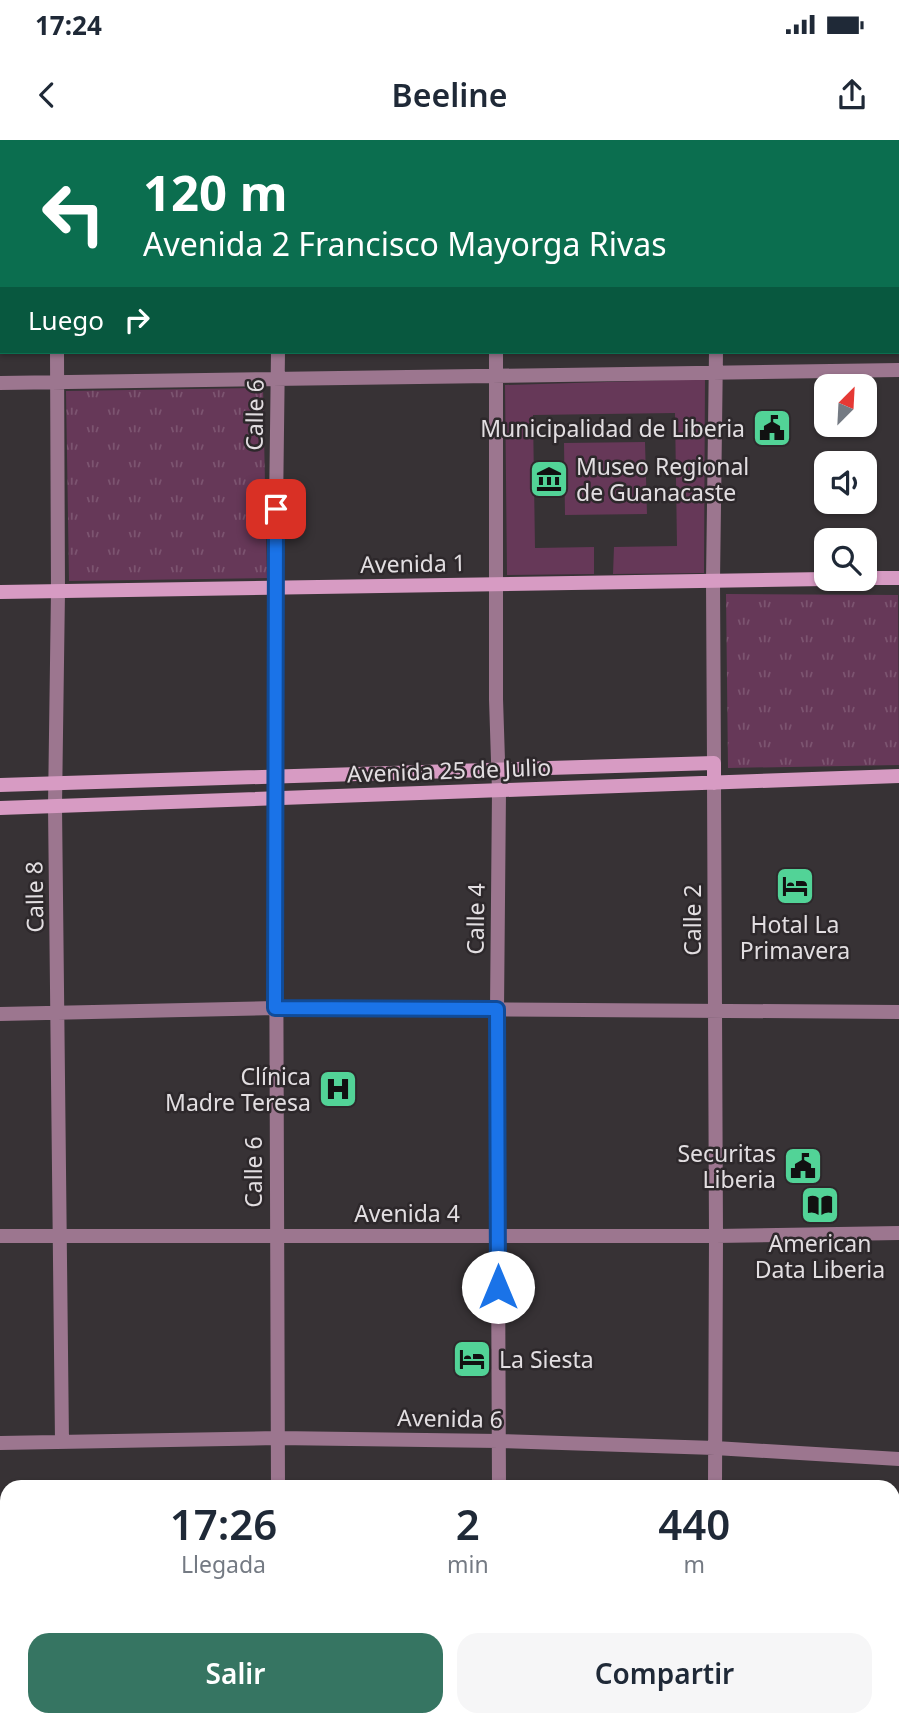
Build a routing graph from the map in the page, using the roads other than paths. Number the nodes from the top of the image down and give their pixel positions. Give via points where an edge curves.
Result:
1 (57, 354) edge
2 (278, 354) edge
3 (496, 354) edge
4 (716, 354) edge
5 (899, 370) edge
6 (715, 373) junction
7 (496, 376) junction
8 (278, 379) junction
9 (57, 382) junction
10 (0, 383) edge
11 (877, 578) edge
12 (899, 578) edge
13 (814, 579) edge
14 (713, 580) junction
15 (496, 584) junction
16 (275, 588) junction
17 (58, 591) junction
18 (0, 592) edge
19 (714, 763) junction
20 (499, 769) junction
21 (277, 776) junction
22 (899, 776) edge
23 (55, 783) junction
24 (714, 783) junction
25 (0, 785) edge
26 (499, 790) junction
27 (276, 798) junction
28 (55, 806) junction
29 (0, 808) edge
30 (275, 1008) junction
31 (497, 1009) junction
32 (715, 1011) junction
33 (58, 1012) junction
34 (899, 1013) edge
35 (0, 1014) edge
36 (899, 1233) edge
37 (0, 1236) edge
38 (60, 1236) junction
39 (276, 1236) junction
40 (498, 1236) junction
41 (716, 1236) junction
42 (277, 1438) junction
43 (499, 1441) junction
44 (62, 1442) junction
45 (0, 1443) edge
46 (715, 1448) junction
47 (899, 1459) edge
48 (278, 1480) edge
49 (499, 1480) edge
50 (715, 1480) edge

1 - 9 street, Calle 8
2 - 8 street, Calle 6
3 - 7 street, Calle 4
4 - 6 street, Calle 2
5 - 6 street
6 - 7 street
6 - 14 street, Calle 2
7 - 8 street
7 - 15 street, Calle 4
8 - 9 street
8 - 16 street, Calle 6
9 - 10 street
9 - 17 street, Calle 8
11 - 12 street
13 - 14 street, Avenida 1
14 - 15 street, Avenida 1
14 - 19 street, Calle 2
15 - 16 street, Avenida 1
15 - 20 street, Calle 4
16 - 17 street, Avenida 1
16 - 21 street, Calle 6
17 - 18 street, Avenida 1
17 - 23 street, Calle 8
19 - 20 street, Avenida 25 de Julio
19 - 24 street, Calle 2
20 - 21 street, Avenida 25 de Julio
20 - 26 street, Calle 4
21 - 23 street, Avenida 25 de Julio
21 - 27 street, Calle 6
22 - 24 street, Avenida 25 de Julio
23 - 25 street, Avenida 25 de Julio
23 - 28 street, Calle 8
24 - 26 street, Avenida 25 de Julio
24 - 32 street, Calle 2
26 - 27 street, Avenida 25 de Julio
26 - 31 street, Calle 4
27 - 28 street, Avenida 25 de Julio
27 - 30 street, Calle 6
28 - 29 street, Avenida 25 de Julio
28 - 33 street, Calle 8
30 - 31 street
30 - 33 street
30 - 39 street, Calle 6
31 - 32 street
31 - 40 street, Calle 4
32 - 34 street
32 - 41 street, Calle 2
33 - 35 street
33 - 38 street, Calle 8
36 - 41 street, Avenida 4
37 - 38 street, Avenida 4
38 - 39 street, Avenida 4
38 - 44 street, Calle 8
39 - 40 street, Avenida 4
39 - 42 street, Calle 6
40 - 41 street, Avenida 4
40 - 43 street, Calle 4
41 - 46 street, Calle 2
42 - 43 street, Avenida 6
42 - 44 street, Avenida 6
42 - 48 street, Calle 6
43 - 46 street, Avenida 6
43 - 49 street, Calle 4
44 - 45 street, Avenida 6
46 - 47 street, Avenida 6
46 - 50 street, Calle 2

